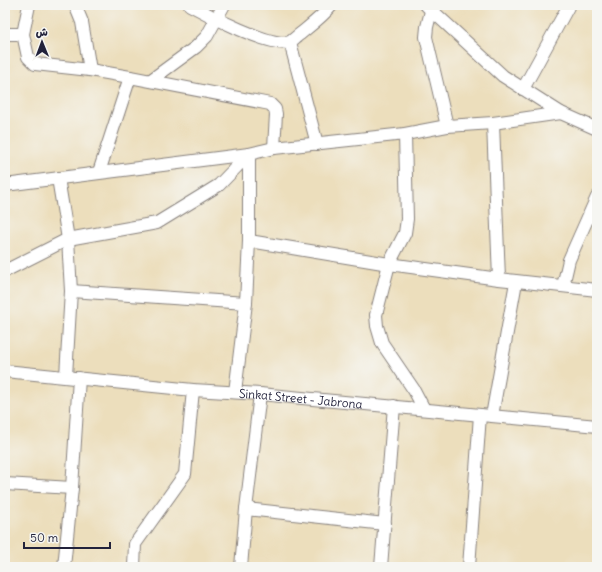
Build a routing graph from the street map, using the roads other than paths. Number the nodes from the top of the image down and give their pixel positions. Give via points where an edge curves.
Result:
1 (29, 5) edge
2 (75, 5) edge
3 (190, 5) edge
4 (224, 5) edge
5 (332, 5) edge
6 (569, 5) edge
7 (428, 8) edge
8 (216, 19) junction
9 (5, 34) edge
10 (24, 34) junction
11 (290, 42) junction
12 (90, 70) junction
13 (130, 77) junction
14 (151, 80) junction
15 (523, 89) junction
16 (561, 113) junction
17 (493, 123) junction
18 (447, 126) junction
19 (597, 128) edge
20 (405, 134) junction
21 (317, 144) junction
22 (274, 148) junction
23 (249, 154) junction
24 (99, 172) junction
25 (58, 178) junction
26 (5, 185) edge
27 (597, 197) edge
28 (68, 239) junction
29 (249, 241) junction
30 (389, 264) junction
31 (5, 271) edge
32 (499, 279) junction
33 (516, 282) junction
34 (562, 286) junction
35 (597, 290) edge
36 (71, 291) junction
37 (246, 303) junction
38 (5, 370) edge
39 (66, 376) junction
40 (79, 378) junction
41 (193, 390) junction
42 (235, 392) junction
43 (260, 394) junction
44 (394, 406) junction
45 (424, 409) junction
46 (480, 415) junction
47 (492, 416) junction
48 (597, 426) edge
49 (5, 484) edge
50 (72, 488) junction
51 (246, 509) junction
52 (385, 524) junction
53 (64, 567) edge
54 (134, 567) edge
55 (241, 567) edge
56 (381, 567) edge
57 (387, 567) edge
58 (469, 567) edge

1 - 10 street
2 - 12 street via 82,22
3 - 8 street
4 - 8 street
5 - 11 street
6 - 15 street
7 - 15 street via 503,76
7 - 18 street via 426,37
8 - 11 street via 267,40 278,43
8 - 14 street via 202,42
9 - 10 street
10 - 12 street via 28,57 35,64
11 - 21 street
12 - 13 street
13 - 14 street
13 - 24 street
14 - 22 street via 270,104 276,114
15 - 16 street
16 - 17 street
16 - 19 street
17 - 18 street
17 - 32 street
18 - 20 street
20 - 21 street
20 - 30 street via 407,219 405,233
21 - 22 street
22 - 23 street
23 - 24 street
23 - 28 street via 219,185 157,223
23 - 29 street
24 - 25 street
25 - 26 street
25 - 28 street
27 - 34 street via 569,260
28 - 31 street
28 - 36 street
29 - 30 street
29 - 37 street
30 - 32 street
30 - 45 street via 376,315 377,326 382,343
32 - 33 street
33 - 34 street
33 - 47 street
34 - 35 street
36 - 37 street
36 - 39 street
37 - 42 street
38 - 39 street, Sinkat Street - Jabrona
39 - 40 street, Sinkat Street - Jabrona
40 - 41 street, Sinkat Street - Jabrona
40 - 50 street
41 - 42 street, Sinkat Street - Jabrona
41 - 54 street via 185,474 136,544
42 - 43 street, Sinkat Street - Jabrona
43 - 44 street, Sinkat Street - Jabrona
43 - 51 street
44 - 45 street, Sinkat Street - Jabrona
44 - 52 street
45 - 46 street, Sinkat Street - Jabrona
46 - 47 street, Sinkat Street - Jabrona
46 - 58 street
47 - 48 street, Sinkat Street - Jabrona
49 - 50 street
50 - 53 street
51 - 52 street
51 - 55 street
52 - 56 street
56 - 57 street

